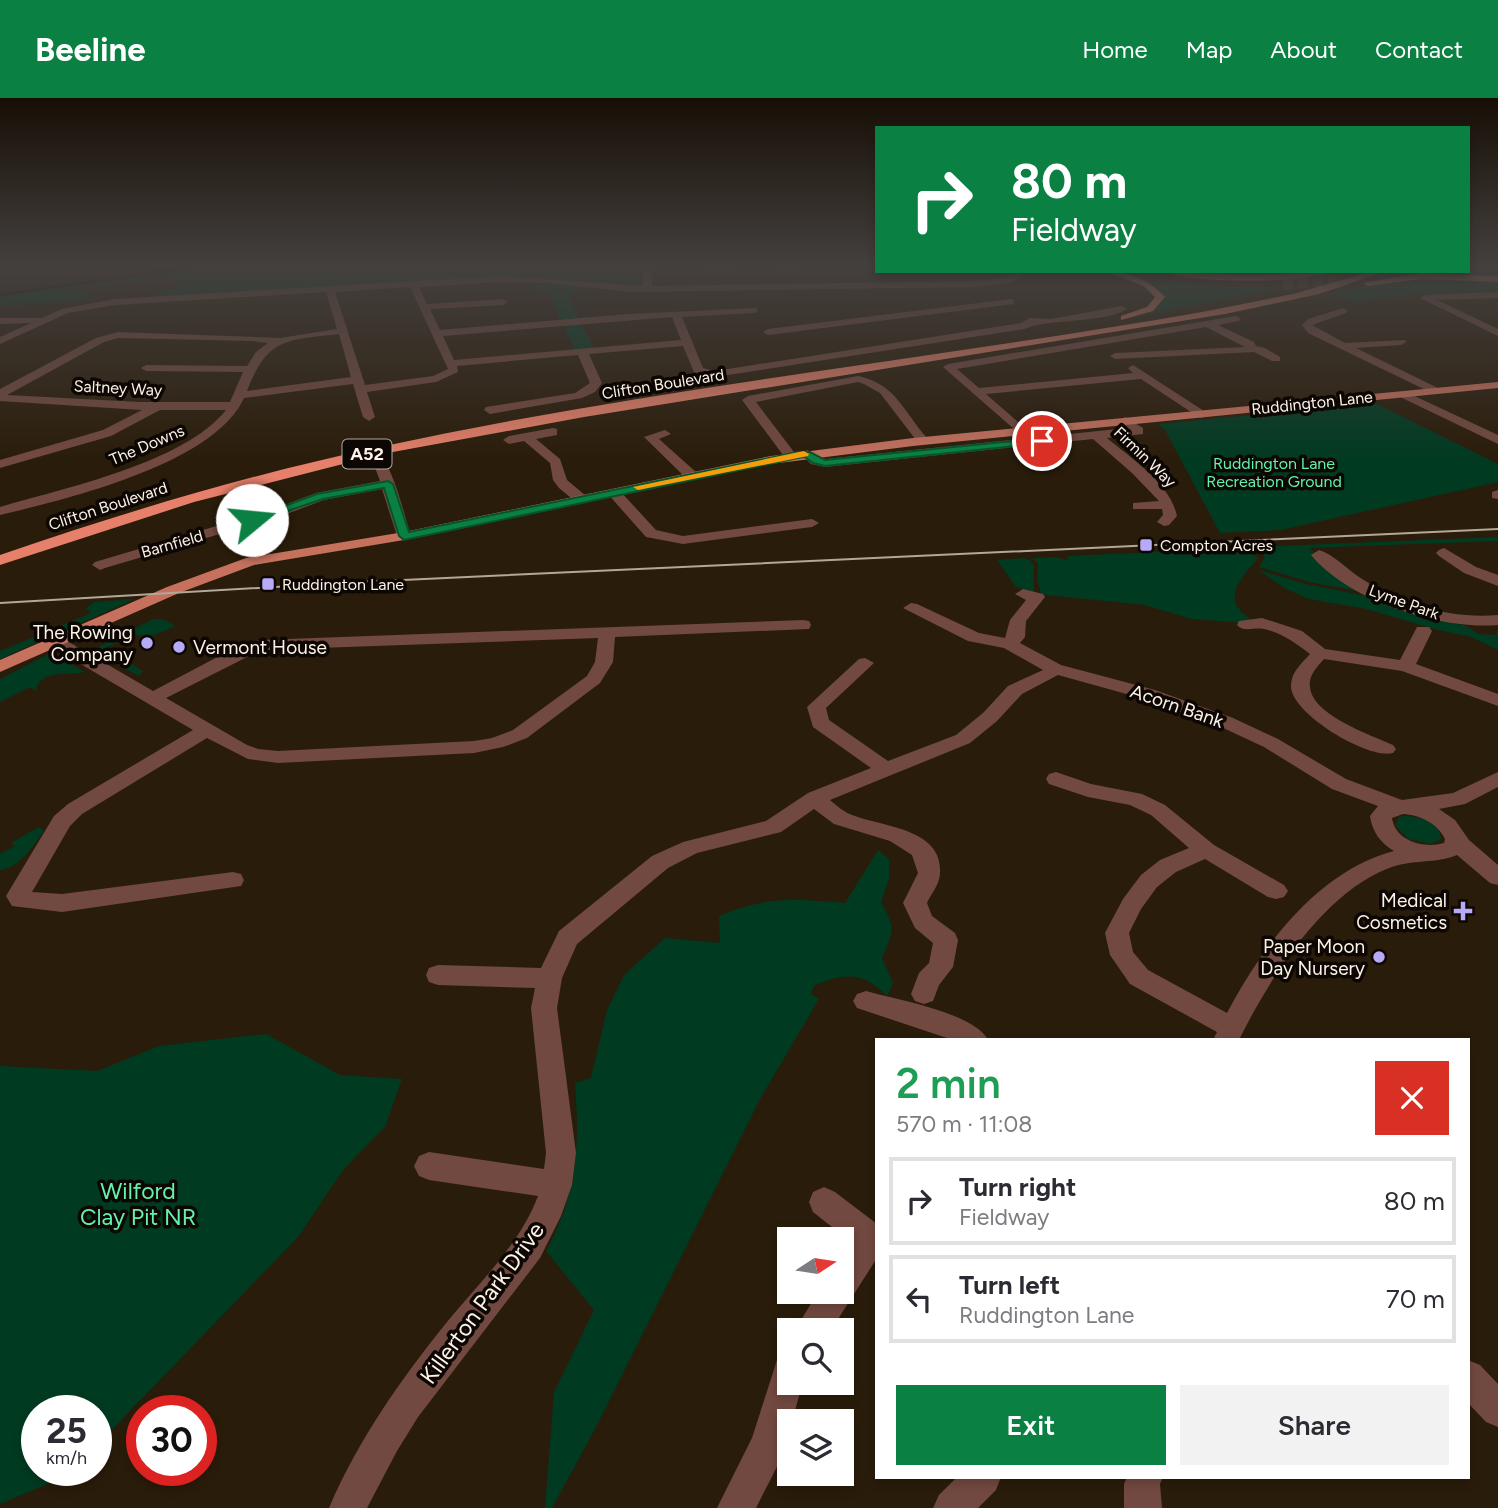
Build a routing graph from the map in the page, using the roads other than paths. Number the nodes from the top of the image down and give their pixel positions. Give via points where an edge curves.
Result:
1 (23, 330) edge
2 (216, 330) edge
3 (435, 330) edge
4 (477, 330) edge
5 (683, 330) edge
6 (762, 330) edge
7 (821, 330) edge
8 (1000, 330) edge
9 (1061, 330) edge
10 (1069, 330) edge
11 (1112, 330) edge
12 (1165, 330) edge
13 (1221, 330) edge
14 (1311, 330) edge
15 (343, 331) joint
16 (437, 333) junction
17 (206, 336) junction
18 (0, 341) edge
19 (280, 341) junction
20 (689, 342) junction
21 (1089, 342) junction
22 (1401, 342) dead end
23 (768, 343) junction
24 (991, 343) junction
25 (1343, 346) junction
26 (1251, 349) junction
27 (582, 351) junction
28 (1115, 356) junction
29 (1276, 359) dead end
30 (452, 363) junction
31 (774, 365) junction
32 (146, 368) dead end
33 (252, 369) junction
34 (1143, 375) junction
35 (359, 385) junction
36 (1498, 385) edge
37 (1436, 391) junction
38 (976, 392) junction
39 (1402, 394) junction
40 (0, 396) edge
41 (237, 401) junction
42 (158, 406) junction
43 (497, 408) dead end
44 (1200, 414) junction
45 (368, 417) dead end
46 (1125, 421) junction
47 (554, 432) dead end
48 (1022, 432) junction
49 (664, 434) dead end
50 (1097, 436) junction
51 (527, 437) junction
52 (509, 440) dead end
53 (1498, 440) edge
54 (923, 441) junction
55 (807, 454) junction
56 (791, 456) junction
57 (0, 464) edge
58 (386, 465) dead end
59 (692, 476) junction
60 (388, 484) junction
61 (614, 493) junction
62 (581, 499) junction
63 (1168, 505) junction
64 (1138, 506) dead end
65 (0, 511) edge
66 (1164, 522) dead end
67 (812, 524) dead end
68 (404, 536) junction
69 (0, 548) edge
70 (1444, 553) dead end
71 (1319, 555) dead end
72 (0, 560) edge
73 (100, 565) dead end
74 (1498, 581) edge
75 (1023, 594) dead end
76 (911, 609) dead end
77 (803, 625) dead end
78 (1245, 625) dead end
79 (1488, 625) edge
80 (1423, 631) dead end
81 (607, 632) junction
82 (56, 642) junction
83 (1009, 644) junction
84 (1320, 653) junction
85 (865, 663) dead end
86 (1406, 666) junction
87 (0, 667) edge
88 (1055, 669) junction
89 (153, 698) junction
90 (1498, 700) edge
91 (207, 730) junction
92 (1386, 749) dead end
93 (884, 768) junction
94 (1056, 779) dead end
95 (1498, 779) edge
96 (1339, 784) junction
97 (815, 798) junction
98 (1458, 799) junction
99 (1405, 807) junction
100 (1385, 831) junction
101 (1443, 843) junction
102 (1206, 850) junction
103 (1377, 864) junction
104 (1498, 878) edge
105 (233, 880) dead end
106 (1276, 891) dead end
107 (438, 975) dead end
108 (549, 978) junction
109 (924, 994) dead end
110 (866, 1002) dead end
111 (1229, 1034) edge
112 (972, 1038) edge
113 (429, 1166) dead end
114 (557, 1185) junction
115 (824, 1202) dead end
116 (874, 1241) edge
117 (854, 1268) edge
118 (1470, 1379) edge
119 (782, 1395) edge
120 (1498, 1410) edge
121 (981, 1479) edge
122 (1144, 1479) edge
123 (348, 1508) edge
124 (736, 1508) edge
125 (952, 1508) edge
126 (1143, 1508) edge

1 - 18 street
2 - 17 street
3 - 16 street
4 - 16 street
5 - 20 street
6 - 23 street
7 - 23 street
8 - 31 street
9 - 24 highway
10 - 24 highway, Clifton Boulevard / A52
11 - 72 highway, Clifton Boulevard / A52 via 393,448 220,490
12 - 21 street
13 - 26 street via 1250,344
14 - 25 street
15 - 19 street
15 - 35 street
16 - 30 street
17 - 19 street
17 - 40 street via 109,337
19 - 33 street, The Downs via 260,354
20 - 27 street
20 - 31 street via 701,372
21 - 28 street
21 - 38 street via 948,367
22 - 25 street
23 - 31 street
24 - 69 highway, Clifton Boulevard / A52 via 382,443 216,482
25 - 37 street
26 - 28 street
26 - 29 street
27 - 30 street
27 - 43 street via 596,383 591,390
28 - 34 street
30 - 35 street, Saltney Way via 452,372 436,379
32 - 33 street
33 - 41 street, The Downs
34 - 38 street
34 - 44 street
35 - 41 street, Saltney Way
35 - 45 street
36 - 37 main road, Ruddington Lane
37 - 39 main road, Ruddington Lane
38 - 48 street
39 - 44 main road, Ruddington Lane
39 - 53 street
40 - 42 street, Saltney Way
41 - 42 street, Saltney Way
41 - 65 street, The Downs via 223,421 205,435 162,458
42 - 57 street via 114,430
44 - 46 main road, Ruddington Lane
46 - 48 main road, Ruddington Lane
46 - 50 street, Ruddington Lane via 1139,431
47 - 51 street
48 - 54 main road, Ruddington Lane
49 - 59 street via 650,437
50 - 55 street, Ruddington Lane via 825,463
50 - 63 street, Firmin Way
51 - 52 street
51 - 62 street via 555,460 561,483
54 - 55 main road, Ruddington Lane
54 - 56 street via 889,393 871,382 858,379 748,400
55 - 56 main road, Ruddington Lane
56 - 59 main road, Ruddington Lane
58 - 60 street
59 - 61 main road, Ruddington Lane
60 - 68 street
60 - 73 street, Barnfield via 321,496
61 - 62 main road, Ruddington Lane
61 - 67 street via 651,534 683,540
62 - 68 main road, Ruddington Lane
63 - 64 street, Firmin Way
63 - 66 street, Firmin Way via 1170,516
68 - 82 main road, Ruddington Lane via 235,566
70 - 74 street
71 - 79 street, Lyme Park via 1379,596
75 - 83 street via 1037,597 1018,620 1016,637
76 - 83 street, Acorn Bank via 974,637
77 - 81 street
78 - 84 street via 1262,623 1296,635
80 - 86 street
81 - 89 street via 250,647
81 - 91 street via 604,662 594,680 520,734 496,743 278,757 255,755
82 - 87 main road, Ruddington Lane
82 - 89 street
83 - 88 street, Acorn Bank
84 - 86 street
84 - 92 street via 1299,680 1302,697 1324,719 1368,735
85 - 93 street via 816,707 820,723
86 - 90 street
88 - 93 street, Killerton Park Drive via 1015,690 963,739
88 - 96 street, Acorn Bank via 1148,694 1226,722
89 - 91 street
91 - 105 street via 75,809 62,821 18,895 20,900 62,903
93 - 97 street, Killerton Park Drive
94 - 102 street via 1135,799 1158,810
95 - 98 street
96 - 99 street, Acorn Bank
96 - 100 street, Acorn Bank
97 - 108 street, Killerton Park Drive via 773,827 691,847 660,862 568,938
97 - 109 street via 844,820 882,829 913,843 924,855 929,873 915,903 923,922 946,940 941,967 928,980
98 - 99 street
98 - 101 street
99 - 100 street via 1384,812
99 - 101 street, Acorn Bank via 1434,816
100 - 101 street, Acorn Bank via 1402,845
100 - 103 street
101 - 103 street
101 - 104 street
102 - 106 street
102 - 111 street via 1168,866 1149,881 1117,933 1122,955 1139,977
103 - 111 street via 1334,892 1301,926
107 - 108 street
108 - 114 street, Killerton Park Drive via 544,1008 561,1153
110 - 112 street via 956,1028
113 - 114 street
114 - 123 street, Killerton Park Drive via 529,1247 394,1420 361,1475
115 - 116 street
116 - 117 street
118 - 120 street
119 - 124 street via 768,1444
121 - 125 street
122 - 126 street

